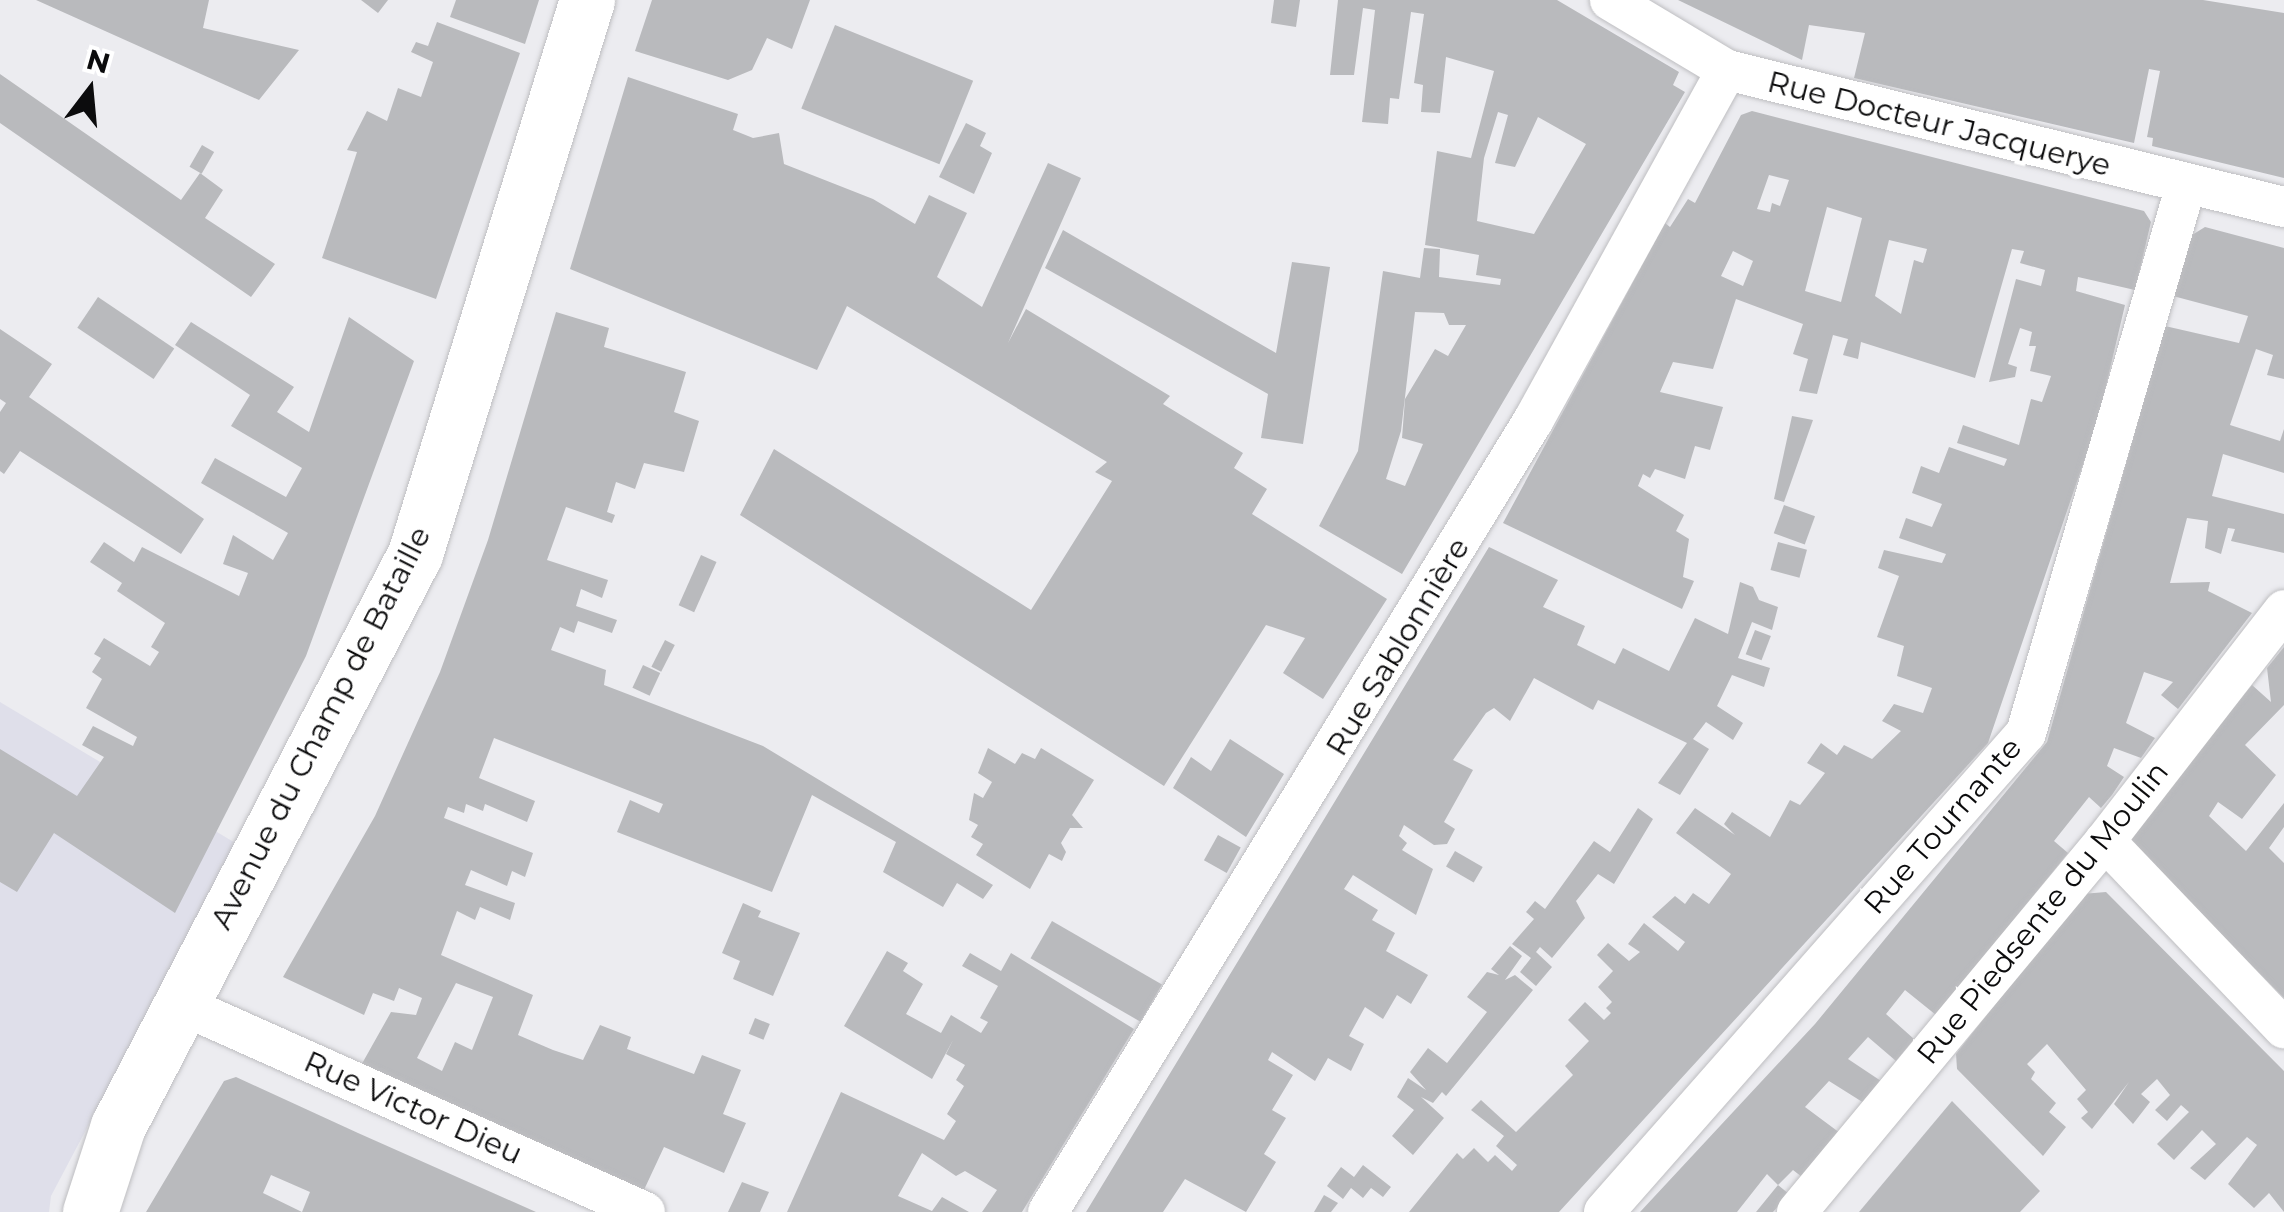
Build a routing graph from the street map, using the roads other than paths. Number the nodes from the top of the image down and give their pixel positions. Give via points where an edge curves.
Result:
1 (587, 0) edge
2 (1610, 0) edge
3 (1727, 70) junction
4 (2186, 186) junction
5 (2284, 207) edge
6 (2284, 610) edge
7 (2105, 841) junction
8 (182, 1005) junction
9 (2284, 1028) edge
10 (90, 1212) edge
11 (645, 1212) edge
12 (1048, 1212) edge
13 (1604, 1212) edge
14 (1798, 1212) edge

1 - 8 street, Avenue du Champ de Bataille via 416,554
2 - 3 street, Rue Docteur Jacquerye
3 - 4 street, Rue Docteur Jacquerye
3 - 12 street, Rue Sablonnière via 1533,422
4 - 5 street, Rue Docteur Jacquerye
4 - 13 street, Rue Tournante via 2026,733
6 - 7 street, Rue Piedsente du Moulin
7 - 9 street
7 - 14 street, Rue Piedsente du Moulin
8 - 10 street, Avenue du Champ de Bataille via 118,1126
8 - 11 street, Rue Victor Dieu

